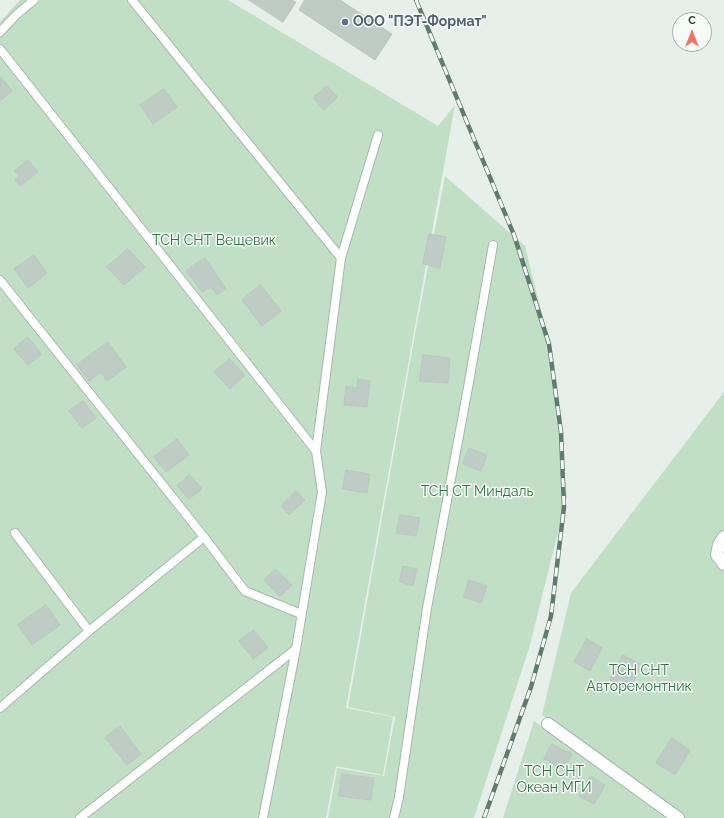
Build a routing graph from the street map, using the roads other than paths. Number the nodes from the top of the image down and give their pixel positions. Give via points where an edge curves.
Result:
1 (34, 0) edge
2 (132, 0) edge
3 (0, 32) edge
4 (0, 49) edge
5 (378, 135) dead end
6 (493, 245) dead end
7 (341, 258) junction
8 (0, 280) edge
9 (316, 451) junction
10 (15, 533) dead end
11 (204, 537) junction
12 (724, 537) edge
13 (724, 564) edge
14 (302, 614) junction
15 (89, 631) junction
16 (296, 649) junction
17 (0, 708) edge
18 (548, 724) dead end
19 (80, 818) edge
20 (263, 818) edge
21 (394, 818) edge
22 (678, 818) edge

1 - 3 lane
2 - 7 lane
4 - 9 lane
5 - 7 lane
6 - 21 lane via 426,608
7 - 9 lane
8 - 11 lane
9 - 14 lane via 322,492
10 - 15 lane
11 - 14 lane via 245,592
11 - 15 lane
12 - 13 street via 717,555
14 - 16 lane
15 - 17 lane
16 - 19 lane
16 - 20 lane
18 - 22 street

